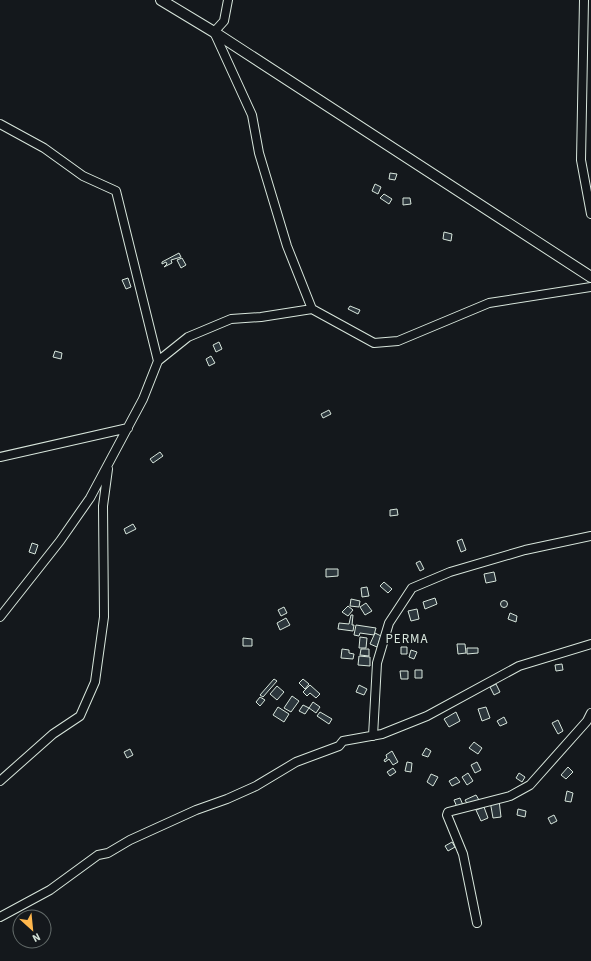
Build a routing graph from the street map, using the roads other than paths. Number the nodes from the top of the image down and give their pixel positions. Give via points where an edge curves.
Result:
1 (161, 0) edge
2 (228, 0) edge
3 (584, 0) edge
4 (214, 32) junction
5 (0, 124) edge
6 (591, 214) edge
7 (591, 277) edge
8 (591, 287) edge
9 (312, 309) junction
10 (158, 361) junction
11 (128, 428) junction
12 (0, 457) edge
13 (109, 464) junction
14 (591, 536) edge
15 (0, 617) edge
16 (591, 644) edge
17 (591, 713) edge
18 (373, 736) junction
19 (0, 781) edge
20 (0, 917) edge
21 (477, 923) dead end

1 - 4 street
2 - 4 street via 224,21
3 - 6 street via 581,160
4 - 7 street
4 - 9 street via 252,115 259,154 287,246
5 - 10 street via 44,148 83,176 116,191
8 - 9 street via 489,303 398,341 374,343
9 - 10 street via 231,319 188,337
10 - 11 street
11 - 12 street
11 - 13 street
13 - 15 street via 90,498 60,541
13 - 19 street via 102,506 104,617 95,682 80,716 52,734
14 - 18 street via 502,556 450,572 412,588 389,622 377,663
16 - 18 street via 519,666 427,716
17 - 21 street via 530,786 510,796 448,812 463,854
18 - 20 street via 343,741 339,746 296,762 256,786 196,810 130,840 108,853 98,855 50,890

